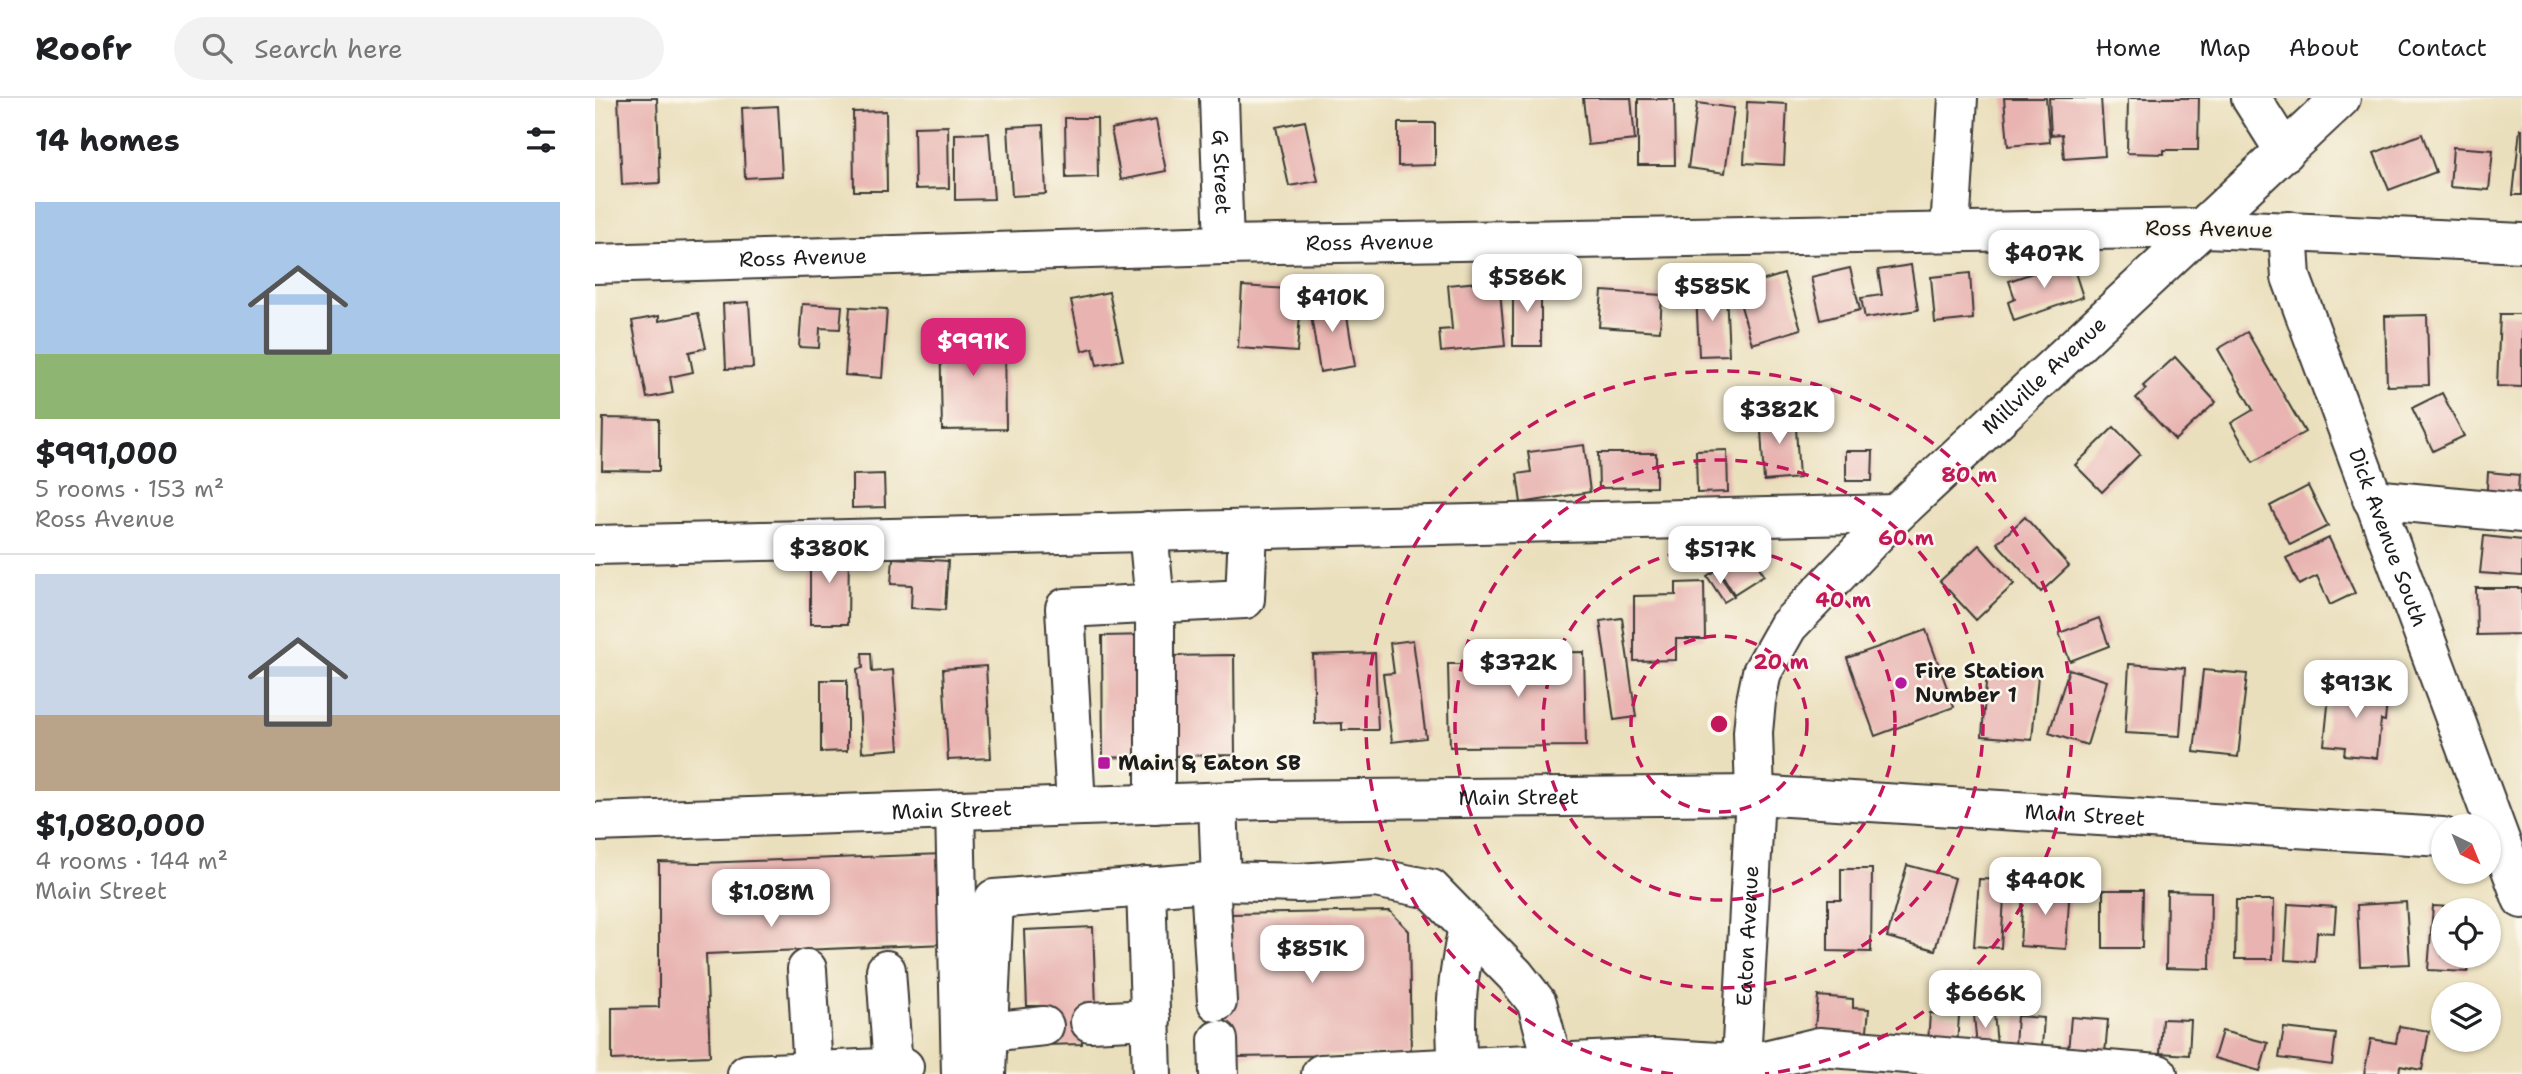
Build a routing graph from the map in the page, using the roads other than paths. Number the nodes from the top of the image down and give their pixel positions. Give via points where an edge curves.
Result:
1 (1219, 98) edge
2 (1958, 98) edge
3 (2251, 98) edge
4 (2341, 98) edge
5 (2285, 152) junction
6 (2206, 228) junction
7 (2288, 230) junction
8 (1950, 231) junction
9 (2522, 243) edge
10 (1224, 245) junction
11 (595, 264) edge
12 (2372, 499) junction
13 (2522, 513) edge
14 (1896, 514) junction
15 (1248, 530) junction
16 (1149, 531) junction
17 (595, 545) edge
18 (1155, 604) junction
19 (1755, 794) junction
20 (1218, 802) junction
21 (1156, 804) junction
22 (1076, 806) junction
23 (955, 810) junction
24 (595, 822) edge
25 (2431, 837) edge
26 (2504, 841) edge
27 (1215, 881) junction
28 (1146, 886) junction
29 (975, 899) junction
30 (2522, 899) edge
31 (1468, 927) junction
32 (807, 969) dead end
33 (886, 970) dead end
34 (1217, 1002) dead end
35 (1151, 1020) junction
36 (1090, 1023) dead end
37 (1044, 1026) dead end
38 (988, 1032) junction
39 (1553, 1063) junction
40 (1606, 1067) edge
41 (1459, 1068) junction
42 (1750, 1069) edge
43 (813, 1071) junction
44 (747, 1074) edge
45 (961, 1074) edge
46 (986, 1074) edge
47 (1152, 1074) edge
48 (1321, 1074) edge
49 (2158, 1074) edge

1 - 10 main road, G Street
2 - 8 main road
3 - 5 main road
4 - 5 main road, Millville Avenue
5 - 6 main road, Millville Avenue
6 - 7 main road, Ross Avenue
6 - 8 main road, Ross Avenue
6 - 14 main road, Millville Avenue
7 - 9 main road, Ross Avenue
7 - 12 main road, Dick Avenue South via 2291,277
8 - 10 main road, Ross Avenue
10 - 11 main road, Ross Avenue
12 - 13 main road
12 - 26 main road, Dick Avenue South
14 - 15 main road
14 - 19 main road, Millville Avenue via 1774,646 1756,701
15 - 16 main road
15 - 18 main road via 1245,599
16 - 17 main road
16 - 18 main road
18 - 21 main road
18 - 22 main road via 1065,607
19 - 20 main road, Main Street
19 - 25 main road, Main Street
19 - 42 main road, Eaton Avenue via 1742,1043
20 - 21 main road, Main Street
20 - 27 main road
21 - 22 main road, Main Street
22 - 23 main road, Main Street
23 - 24 main road, Main Street
23 - 29 main road
26 - 30 main road, Dick Avenue South
27 - 28 main road
27 - 31 main road via 1299,883 1375,878 1410,883 1431,889
27 - 34 main road
28 - 29 main road
28 - 35 main road
29 - 38 main road
29 - 45 main road
31 - 39 main road via 1537,1003
31 - 41 main road via 1456,987 1454,1034
32 - 43 main road
33 - 43 main road via 898,1068
35 - 36 main road
35 - 47 main road
37 - 38 main road
38 - 46 main road
39 - 40 main road
39 - 41 main road
40 - 42 main road via 1655,1058
41 - 48 main road
42 - 49 main road via 1819,1047
43 - 44 main road

